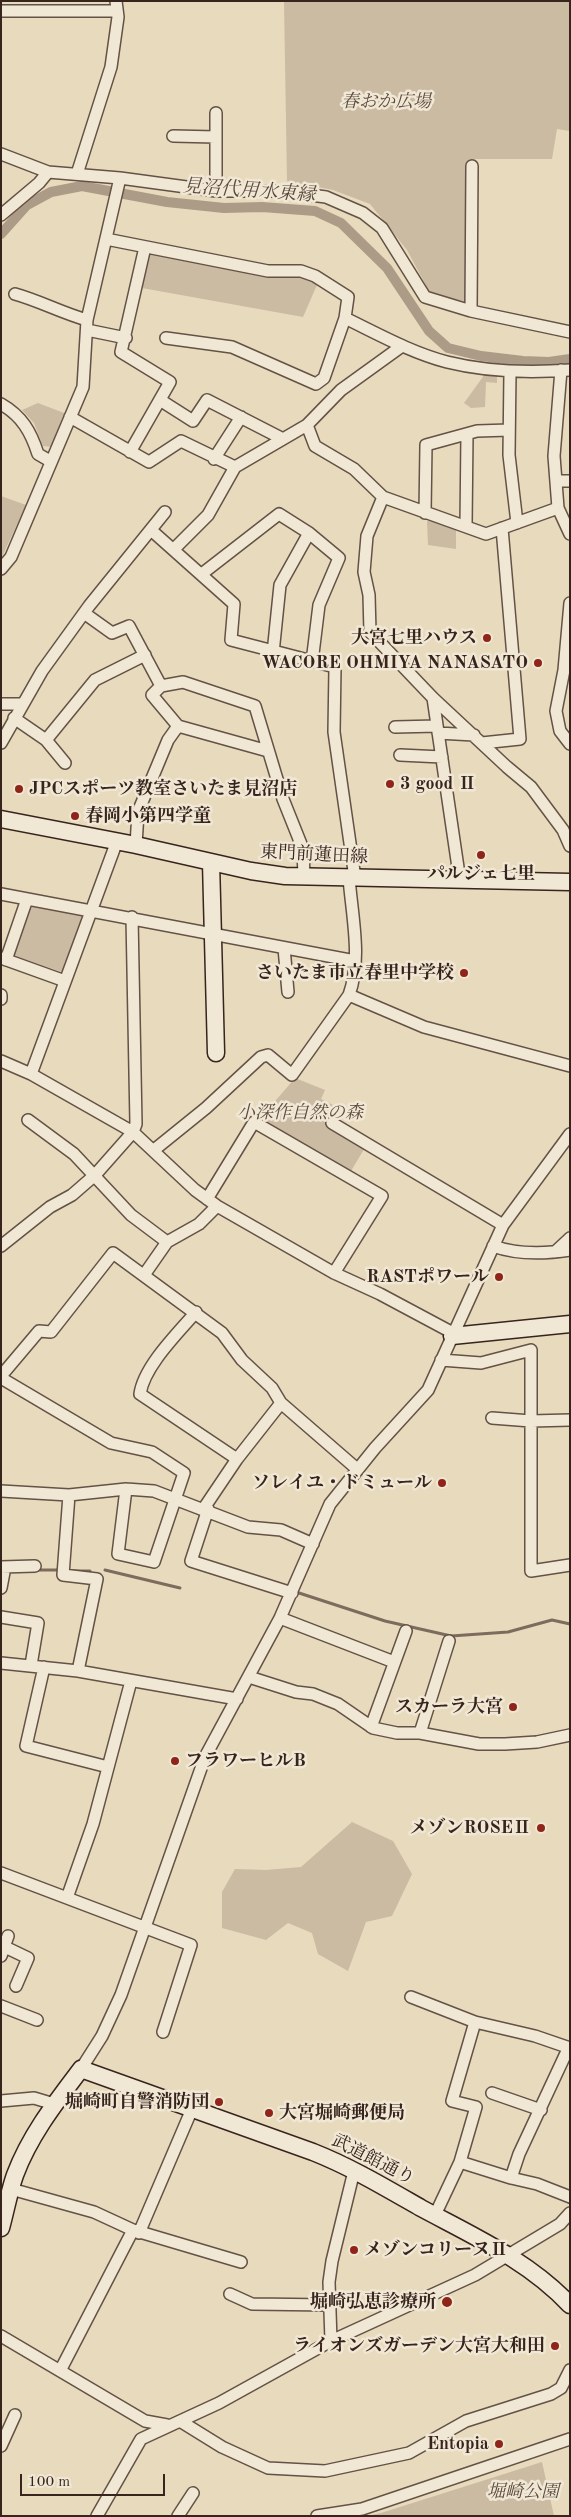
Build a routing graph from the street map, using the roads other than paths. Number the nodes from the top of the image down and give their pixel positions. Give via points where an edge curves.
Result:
1 (117, 6) edge
2 (1, 11) edge
3 (216, 113) dead end
4 (174, 136) dead end
5 (216, 137) junction
6 (1, 154) edge
7 (472, 166) dead end
8 (48, 172) junction
9 (77, 174) junction
10 (119, 181) junction
11 (216, 191) junction
12 (1, 216) edge
13 (106, 239) junction
14 (145, 247) junction
15 (15, 294) dead end
16 (471, 311) junction
17 (345, 318) junction
18 (87, 325) junction
19 (570, 332) edge
20 (126, 338) junction
21 (166, 338) dead end
22 (402, 346) junction
23 (566, 370) edge
24 (510, 372) junction
25 (324, 378) junction
26 (341, 390) junction
27 (160, 400) junction
28 (1, 404) edge
29 (70, 417) junction
30 (241, 417) junction
31 (308, 425) junction
32 (509, 430) junction
33 (467, 434) junction
34 (283, 439) junction
35 (130, 452) junction
36 (214, 458) junction
37 (50, 461) junction
38 (235, 467) junction
39 (557, 480) junction
40 (570, 481) edge
41 (383, 497) junction
42 (558, 508) junction
43 (165, 512) dead end
44 (425, 512) junction
45 (567, 519) edge
46 (517, 523) junction
47 (466, 526) junction
48 (502, 528) junction
49 (151, 530) junction
50 (309, 533) junction
51 (570, 534) edge
52 (174, 549) junction
53 (1, 569) edge
54 (203, 574) junction
55 (570, 603) edge
56 (84, 614) junction
57 (273, 653) junction
58 (145, 655) junction
59 (312, 662) junction
60 (161, 686) junction
61 (433, 698) junction
62 (1, 704) edge
63 (21, 704) junction
64 (14, 718) junction
65 (178, 726) junction
66 (395, 727) dead end
67 (438, 729) junction
68 (478, 739) junction
69 (46, 740) junction
70 (1, 743) edge
71 (570, 744) edge
72 (268, 751) junction
73 (400, 755) dead end
74 (442, 757) junction
75 (64, 763) dead end
76 (1, 819) edge
77 (569, 839) edge
78 (117, 841) junction
79 (136, 845) junction
80 (211, 862) junction
81 (304, 877) junction
82 (352, 878) junction
83 (460, 881) junction
84 (570, 882) edge
85 (1, 894) edge
86 (27, 899) junction
87 (91, 911) junction
88 (132, 917) junction
89 (214, 935) junction
90 (284, 948) junction
91 (3, 959) edge
92 (355, 961) junction
93 (66, 981) junction
94 (288, 992) dead end
95 (348, 995) junction
96 (216, 1053) dead end
97 (1, 1062) edge
98 (570, 1066) edge
99 (31, 1074) junction
100 (28, 1120) dead end
101 (332, 1123) dead end
102 (134, 1132) junction
103 (570, 1134) edge
104 (154, 1150) junction
105 (95, 1174) junction
106 (207, 1200) junction
107 (217, 1206) junction
108 (503, 1225) junction
109 (570, 1238) edge
110 (167, 1242) junction
111 (1, 1246) edge
112 (493, 1246) junction
113 (570, 1250) edge
114 (554, 1252) junction
115 (334, 1273) junction
116 (144, 1275) junction
117 (196, 1312) junction
118 (570, 1324) edge
119 (452, 1334) junction
120 (441, 1360) junction
121 (1, 1377) edge
122 (281, 1403) junction
123 (492, 1418) dead end
124 (570, 1420) edge
125 (531, 1421) junction
126 (237, 1459) junction
127 (357, 1469) junction
128 (126, 1489) junction
129 (1, 1491) edge
130 (69, 1495) junction
131 (176, 1498) junction
132 (206, 1509) junction
133 (313, 1544) junction
134 (570, 1565) edge
135 (35, 1566) dead end
136 (3, 1567) edge
137 (1, 1588) edge
138 (292, 1593) junction
139 (1, 1617) edge
140 (280, 1618) junction
141 (406, 1631) dead end
142 (449, 1641) dead end
143 (394, 1662) junction
144 (1, 1663) edge
145 (31, 1665) junction
146 (44, 1667) junction
147 (78, 1672) junction
148 (249, 1677) junction
149 (131, 1680) junction
150 (237, 1699) junction
151 (371, 1727) junction
152 (420, 1733) junction
153 (570, 1735) edge
154 (108, 1767) junction
155 (1, 1873) edge
156 (67, 1898) junction
157 (145, 1928) junction
158 (5, 1946) edge
159 (16, 1986) dead end
160 (411, 1997) dead end
161 (1, 2006) edge
162 (37, 2020) dead end
163 (475, 2022) junction
164 (163, 2032) dead end
165 (569, 2048) edge
166 (81, 2069) junction
167 (492, 2093) dead end
168 (1, 2101) edge
169 (54, 2104) junction
170 (192, 2109) junction
171 (541, 2110) junction
172 (460, 2162) junction
173 (354, 2171) junction
174 (511, 2178) junction
175 (11, 2189) junction
176 (570, 2197) edge
177 (570, 2213) edge
178 (435, 2215) junction
179 (565, 2223) edge
180 (1, 2228) edge
181 (136, 2232) junction
182 (507, 2255) junction
183 (241, 2262) dead end
184 (230, 2294) dead end
185 (330, 2305) junction
186 (570, 2305) edge
187 (1, 2336) edge
188 (331, 2341) junction
189 (61, 2369) junction
190 (570, 2370) edge
191 (15, 2415) dead end
192 (145, 2421) junction
193 (180, 2421) junction
194 (167, 2425) junction
195 (141, 2439) junction
196 (570, 2439) edge
197 (1, 2446) edge
198 (193, 2493) dead end
199 (97, 2516) edge
200 (178, 2516) edge
201 (317, 2516) edge

1 - 2 street
1 - 9 street via 111,67
3 - 5 street
4 - 5 street
5 - 11 street
6 - 8 street
7 - 16 street
8 - 9 street
8 - 12 street via 40,183
9 - 10 street
10 - 11 street
10 - 13 street
11 - 16 street via 279,191 326,197 363,213 382,228 424,297
13 - 14 street
13 - 18 street
14 - 17 street via 268,271 301,271 348,297
14 - 20 street
15 - 18 street via 38,300
16 - 19 street
17 - 22 street
17 - 25 street
18 - 20 street
18 - 29 street via 83,387
20 - 27 street via 121,352 170,382
21 - 25 street via 232,347 316,384
22 - 24 street via 447,362
22 - 26 street
23 - 24 street
23 - 39 street via 554,435
24 - 32 street
25 - 26 street
26 - 31 street
27 - 30 street via 193,421 207,400
27 - 35 street
28 - 37 street via 16,413 33,436 38,454
29 - 35 street
29 - 37 street
30 - 34 street
30 - 36 street
31 - 34 street
31 - 41 street via 315,446 354,469
32 - 33 street
32 - 46 street
33 - 44 street via 426,445
33 - 47 street
34 - 38 street
35 - 36 street via 149,462 181,441
36 - 38 street
37 - 53 street via 11,556
38 - 52 street via 208,515
39 - 40 street
39 - 42 street
41 - 44 street
41 - 61 street via 367,536 364,572 369,595 370,632
42 - 45 street
42 - 46 street
43 - 49 street
44 - 47 street
45 - 51 street
46 - 48 street
47 - 48 street via 486,534
48 - 68 street via 520,739
49 - 52 street
49 - 56 street
50 - 54 street via 279,514
50 - 57 street via 280,585
50 - 59 street via 339,558 318,605
52 - 54 street
54 - 57 street via 234,604 231,640
55 - 71 street via 564,670 556,711 560,731
56 - 58 street via 112,633 130,626
56 - 63 street
57 - 59 street
58 - 60 street
58 - 69 street via 95,680
59 - 82 street via 335,667 334,732
60 - 65 street via 152,695
60 - 72 street via 183,682 255,706
61 - 67 street
61 - 68 street
62 - 63 street
63 - 64 street
64 - 69 street
64 - 70 street
65 - 72 street
65 - 79 street via 168,740 138,812
66 - 67 street
67 - 68 street
67 - 74 street
68 - 77 street via 531,787
69 - 75 street
72 - 81 street via 303,849
73 - 74 street
74 - 83 street
76 - 78 street, 東門前蓮田線
78 - 79 street, 東門前蓮田線
78 - 87 street
79 - 80 street, 東門前蓮田線
80 - 81 street, 東門前蓮田線 via 269,874
80 - 89 street
81 - 82 street, 東門前蓮田線
82 - 83 street, 東門前蓮田線
82 - 92 street
83 - 84 street, 東門前蓮田線
85 - 86 street
86 - 87 street
86 - 91 street
87 - 88 street
87 - 93 street
88 - 89 street
88 - 102 street
89 - 90 street
89 - 96 street
90 - 92 street
90 - 94 street
91 - 93 street
92 - 95 street
93 - 99 street
95 - 98 street via 424,1027
95 - 104 street via 292,1075 268,1055 261,1057
97 - 99 street
99 - 102 street
100 - 105 street
101 - 108 street
102 - 104 street
102 - 105 street
103 - 108 street
104 - 106 street
105 - 110 street via 131,1215
105 - 111 street via 72,1195 50,1207
106 - 107 street
106 - 115 street via 254,1122 382,1196
107 - 110 street via 199,1224
107 - 115 street
108 - 112 street
109 - 114 street
110 - 116 street
112 - 114 street via 521,1253
112 - 119 street
113 - 114 street
115 - 119 street
116 - 117 street
116 - 121 street via 113,1253 51,1332 39,1331
117 - 122 street via 222,1333 242,1360 272,1388
117 - 126 street via 146,1375 140,1394
118 - 119 street
119 - 120 street
120 - 125 street via 481,1363 531,1350
120 - 127 street via 428,1390
121 - 131 street via 111,1443 152,1452 184,1473
122 - 126 street
122 - 127 street
123 - 125 street
124 - 125 street
125 - 134 street via 531,1571
126 - 132 street
127 - 133 street via 330,1504
128 - 130 street
128 - 131 street via 154,1490
128 - 131 street via 118,1554 154,1562
129 - 130 street
130 - 147 street via 63,1575 96,1579
131 - 132 street
132 - 133 street via 248,1527 281,1530
132 - 138 street via 191,1561
133 - 138 street
135 - 136 street
136 - 137 street
138 - 140 street
139 - 145 street via 38,1623
140 - 143 street
140 - 148 street
141 - 143 street
142 - 152 street
143 - 151 street
144 - 145 street
145 - 146 street
146 - 147 street
146 - 154 street via 26,1746
147 - 149 street
148 - 150 street
148 - 151 street via 338,1704
149 - 150 street
149 - 154 street
150 - 157 street via 205,1757
151 - 152 street via 397,1733
152 - 153 street via 478,1744 536,1742
154 - 156 street via 93,1824
155 - 156 street
156 - 157 street
157 - 164 street via 191,1945
157 - 166 street via 112,2017
158 - 159 street via 28,1958
160 - 163 street
161 - 162 street
163 - 165 street via 535,2036
163 - 172 street via 452,2101 476,2107
165 - 171 street
166 - 169 street
166 - 170 street, 武道館通り
167 - 171 street
168 - 169 street via 34,2098
169 - 175 street via 29,2145
170 - 173 street, 武道館通り via 313,2152
170 - 181 street
171 - 174 street
172 - 174 street
172 - 178 street
173 - 178 street, 武道館通り
173 - 185 street via 332,2261
174 - 176 street
175 - 180 street
175 - 181 street via 94,2212
177 - 179 street
178 - 182 street, 武道館通り
179 - 182 street
181 - 183 street
181 - 189 street
182 - 186 street, 武道館通り via 542,2279
182 - 188 street via 475,2275
184 - 185 street via 252,2304
185 - 188 street
187 - 189 street
188 - 193 street
189 - 192 street
190 - 193 street via 561,2388 551,2394 466,2421 409,2453 325,2472 268,2468 222,2447
191 - 197 street
192 - 194 street
192 - 195 street
193 - 194 street
194 - 195 street
195 - 199 street
196 - 201 street via 362,2509
198 - 200 street

